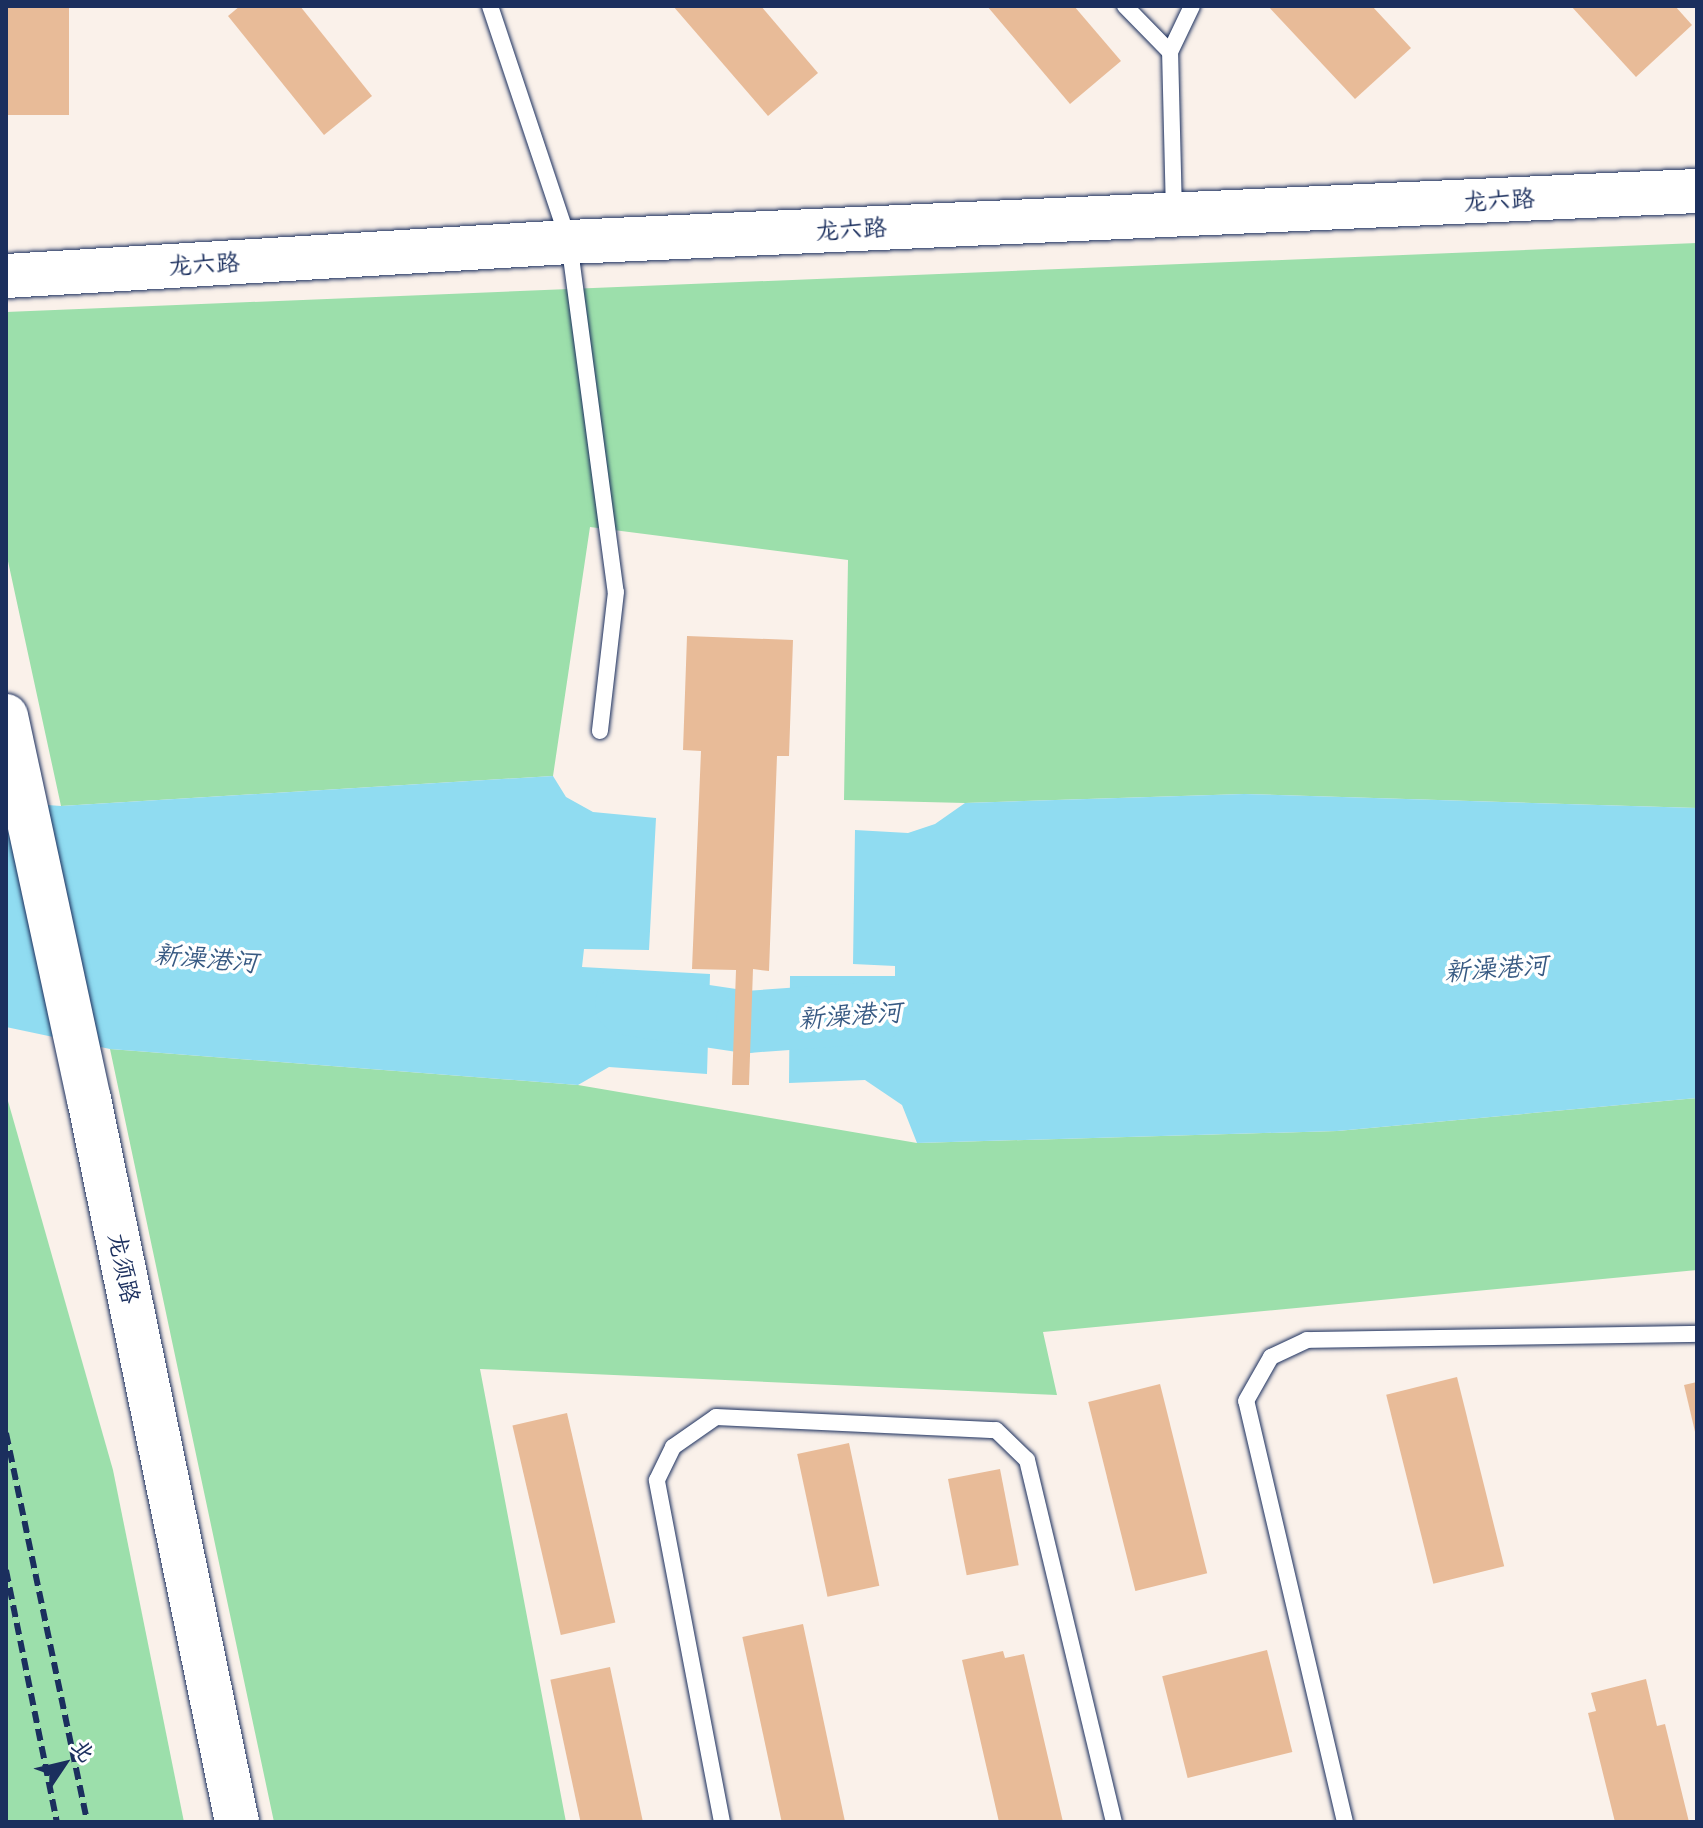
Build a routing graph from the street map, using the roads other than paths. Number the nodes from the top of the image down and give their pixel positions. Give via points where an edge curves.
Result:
1 (490, 6) edge
2 (1125, 6) edge
3 (1192, 6) edge
4 (1170, 52) junction
5 (1697, 191) edge
6 (1174, 215) junction
7 (569, 242) junction
8 (6, 276) edge
9 (6, 716) edge
10 (600, 731) dead end
11 (1697, 1334) edge
12 (237, 1822) edge
13 (722, 1822) edge
14 (1114, 1822) edge
15 (1345, 1822) edge

1 - 7 lane
2 - 4 lane
3 - 4 lane
4 - 6 lane
5 - 6 street, 龙六路
6 - 7 street, 龙六路
7 - 8 street, 龙六路
7 - 10 lane via 616,592
9 - 12 street, 龙须路
11 - 15 lane via 1307,1340 1271,1357 1246,1401
13 - 14 lane via 657,1480 673,1447 716,1417 996,1430 1027,1460

